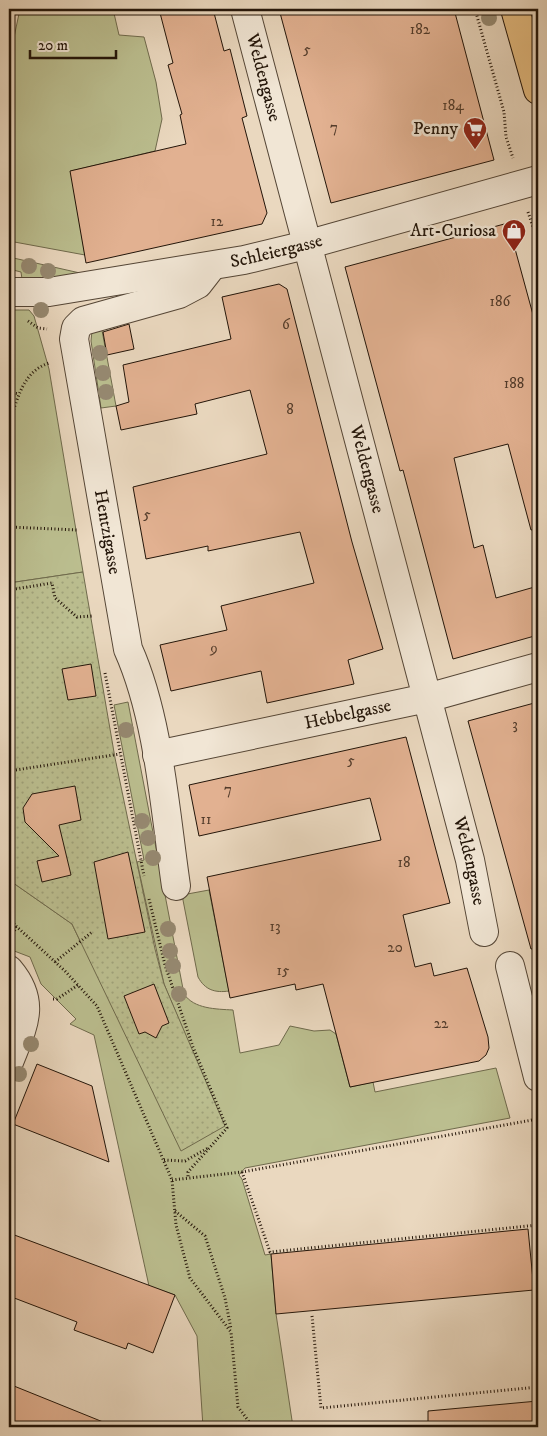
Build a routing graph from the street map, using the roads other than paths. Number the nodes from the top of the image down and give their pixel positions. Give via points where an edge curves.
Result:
1 (245, 9) edge
2 (516, 9) edge
3 (538, 90) edge
4 (529, 182) edge
5 (306, 245) junction
6 (212, 266) junction
7 (9, 292) edge
8 (538, 667) edge
9 (427, 698) junction
10 (156, 755) junction
11 (176, 886) dead end
12 (484, 932) dead end
13 (510, 966) dead end
14 (9, 970) edge
15 (9, 1062) edge
16 (538, 1077) edge

1 - 5 street, Weldengasse
2 - 3 main road
4 - 5 street, Schleiergasse
5 - 6 street, Schleiergasse
5 - 9 street, Weldengasse
6 - 7 street, Schleiergasse via 49,292
6 - 10 street, Hentzigasse via 198,284 179,294 83,321 76,328 74,339 128,649 139,674
8 - 9 street, Hebbelgasse
9 - 10 street, Hebbelgasse
9 - 12 street, Weldengasse via 470,860
10 - 11 street, Hentzigasse
13 - 16 street
14 - 15 street via 21,985 26,1013

